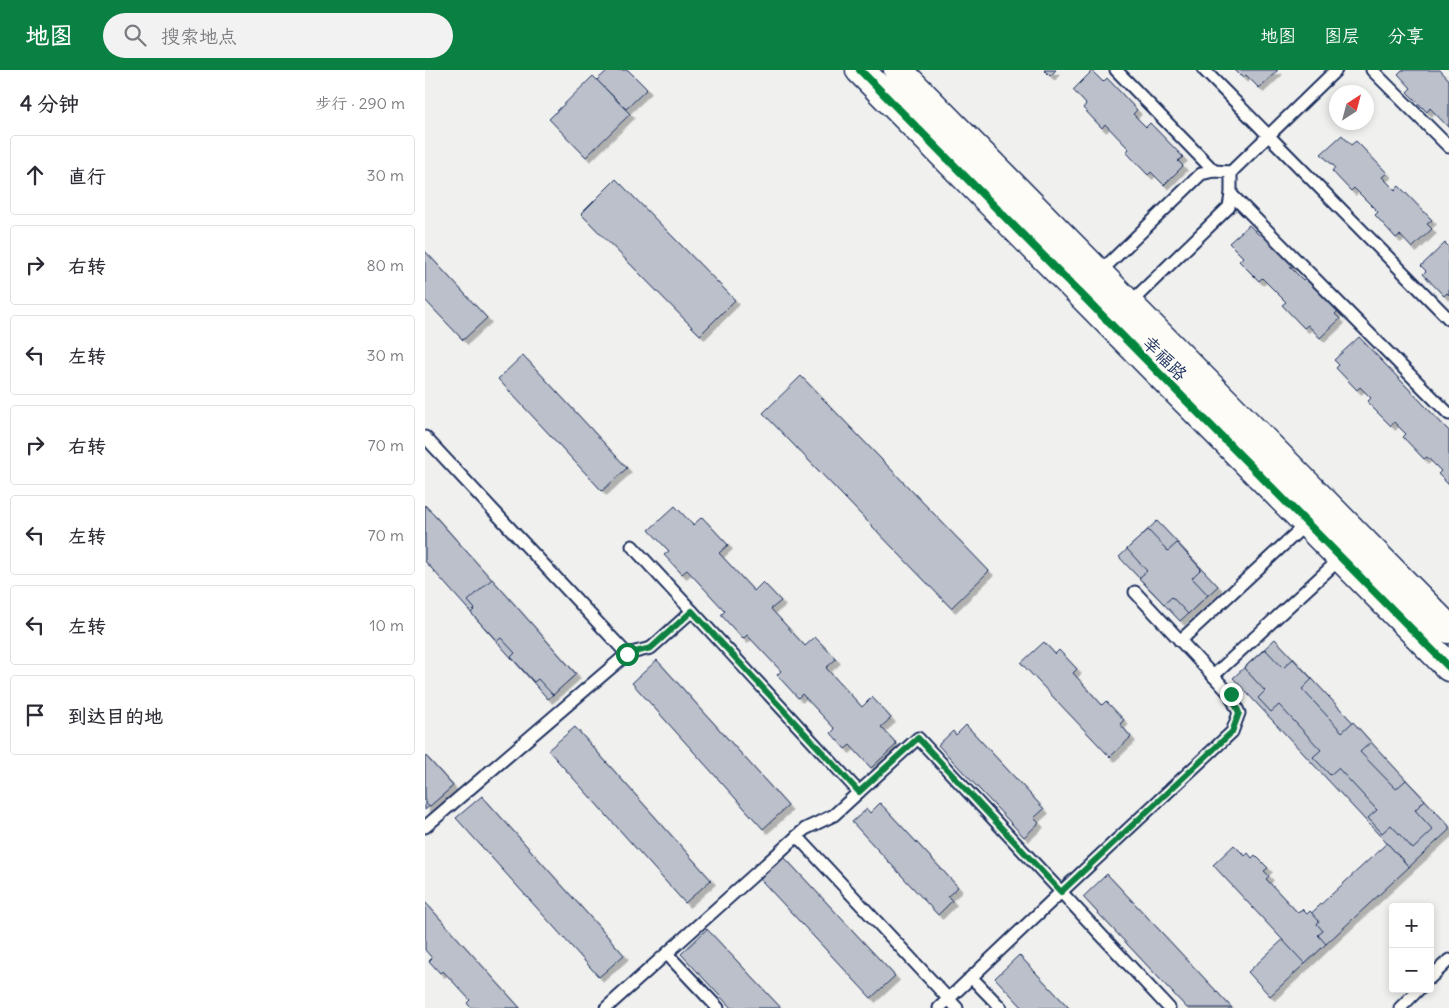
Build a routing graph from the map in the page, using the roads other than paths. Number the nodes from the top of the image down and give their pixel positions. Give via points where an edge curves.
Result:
1 (860, 70) edge
2 (898, 70) edge
3 (1116, 70) edge
4 (1205, 70) edge
5 (1336, 70) edge
6 (1372, 70) edge
7 (1269, 135) junction
8 (1449, 147) edge
9 (1214, 171) junction
10 (1231, 172) junction
11 (1231, 194) junction
12 (1099, 273) junction
13 (1129, 304) junction
14 (1449, 319) edge
15 (1449, 414) edge
16 (425, 437) edge
17 (1307, 523) junction
18 (632, 546) dead end
19 (1341, 558) junction
20 (1135, 592) dead end
21 (692, 611) junction
22 (1449, 629) edge
23 (1180, 641) junction
24 (627, 654) junction
25 (1449, 667) edge
26 (1213, 676) junction
27 (859, 792) junction
28 (425, 827) edge
29 (797, 836) junction
30 (1061, 892) junction
31 (667, 954) junction
32 (1449, 960) edge
33 (1434, 974) edge
34 (971, 977) junction
35 (1415, 993) edge
36 (949, 999) junction
37 (606, 1008) edge
38 (718, 1008) edge
39 (939, 1008) edge
40 (957, 1008) edge
41 (1001, 1008) edge
42 (1169, 1008) edge
43 (1400, 1008) edge

1 - 17 street, 幸福路
2 - 12 street, 幸福路
3 - 9 lane
4 - 7 lane
5 - 7 lane
6 - 8 lane
7 - 10 lane
7 - 14 lane
9 - 10 lane
9 - 12 lane via 1201,174
10 - 11 lane
11 - 13 lane via 1229,207
11 - 15 lane
12 - 13 street, 幸福路
13 - 22 street, 幸福路
16 - 24 lane
17 - 19 street, 幸福路
17 - 23 lane
18 - 21 lane
19 - 25 street, 幸福路
19 - 26 lane
20 - 23 lane
21 - 24 lane via 651,648
21 - 27 lane
23 - 26 lane
24 - 28 lane
26 - 30 lane via 1231,694 1239,713 1232,732
27 - 29 lane via 834,815
27 - 30 lane via 918,738
29 - 31 lane
29 - 36 lane
30 - 34 lane
30 - 42 lane
31 - 37 lane
31 - 38 lane
32 - 33 lane
34 - 36 lane
34 - 41 lane
35 - 43 lane
36 - 39 lane
36 - 40 lane

